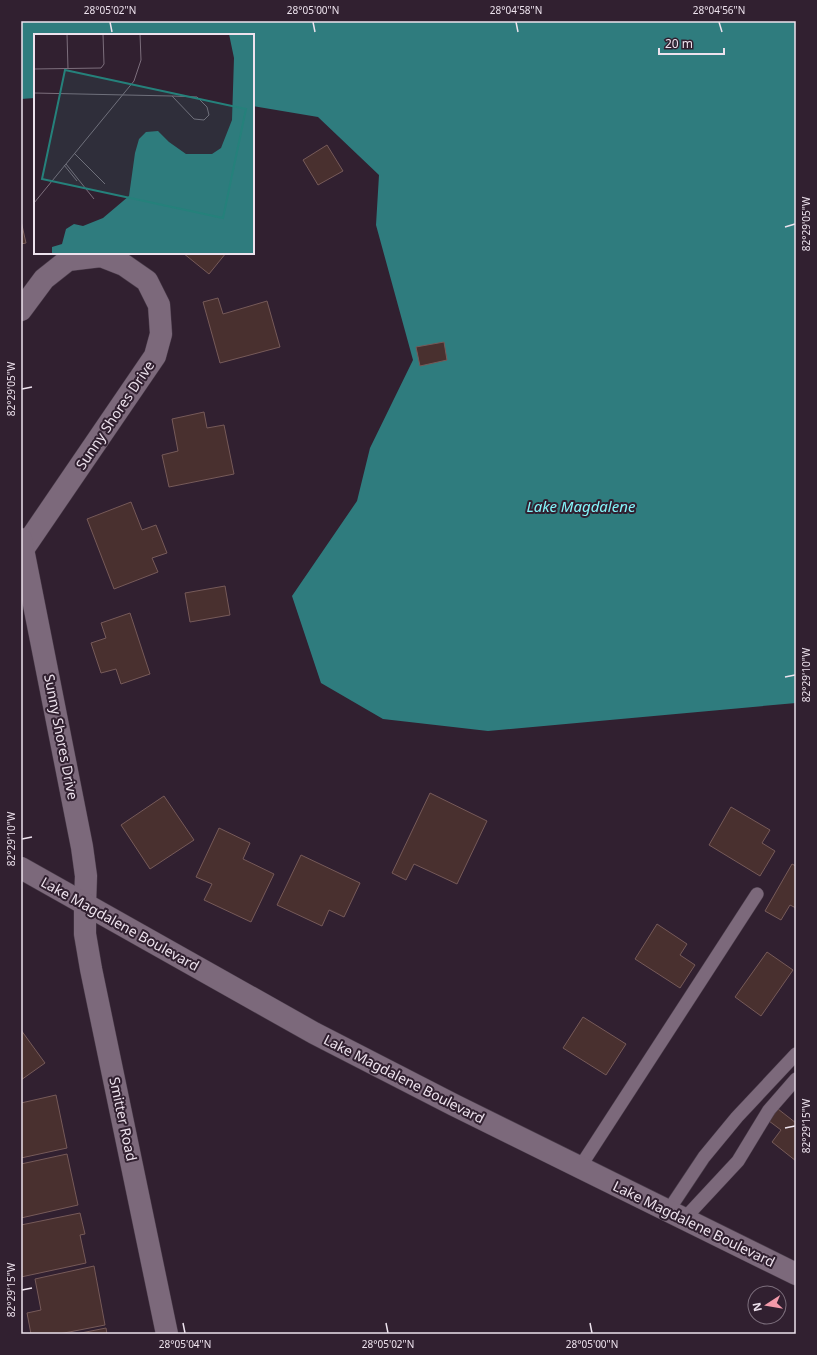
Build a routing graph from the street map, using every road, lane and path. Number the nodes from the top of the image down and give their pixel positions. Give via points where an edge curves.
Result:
1 (21, 310) edge
2 (22, 544) edge
3 (21, 868) edge
4 (757, 894) dead end
5 (85, 904) junction
6 (796, 1054) edge
7 (796, 1079) edge
8 (580, 1167) junction
9 (676, 1215) junction
10 (796, 1274) edge
11 (167, 1334) edge

1 - 2 street, Sunny Shores Drive via 44,279 68,260 101,256 124,265 147,281 159,305 161,334 155,356
2 - 5 street, Sunny Shores Drive via 82,847 86,876
3 - 5 street, Lake Magdalene Boulevard
4 - 8 lane
5 - 8 street, Lake Magdalene Boulevard via 314,1033
5 - 11 street, Smitter Road via 85,934 91,969
6 - 9 lane via 704,1157
7 - 9 lane via 769,1110 738,1161
8 - 9 street, Lake Magdalene Boulevard
9 - 10 street, Lake Magdalene Boulevard

